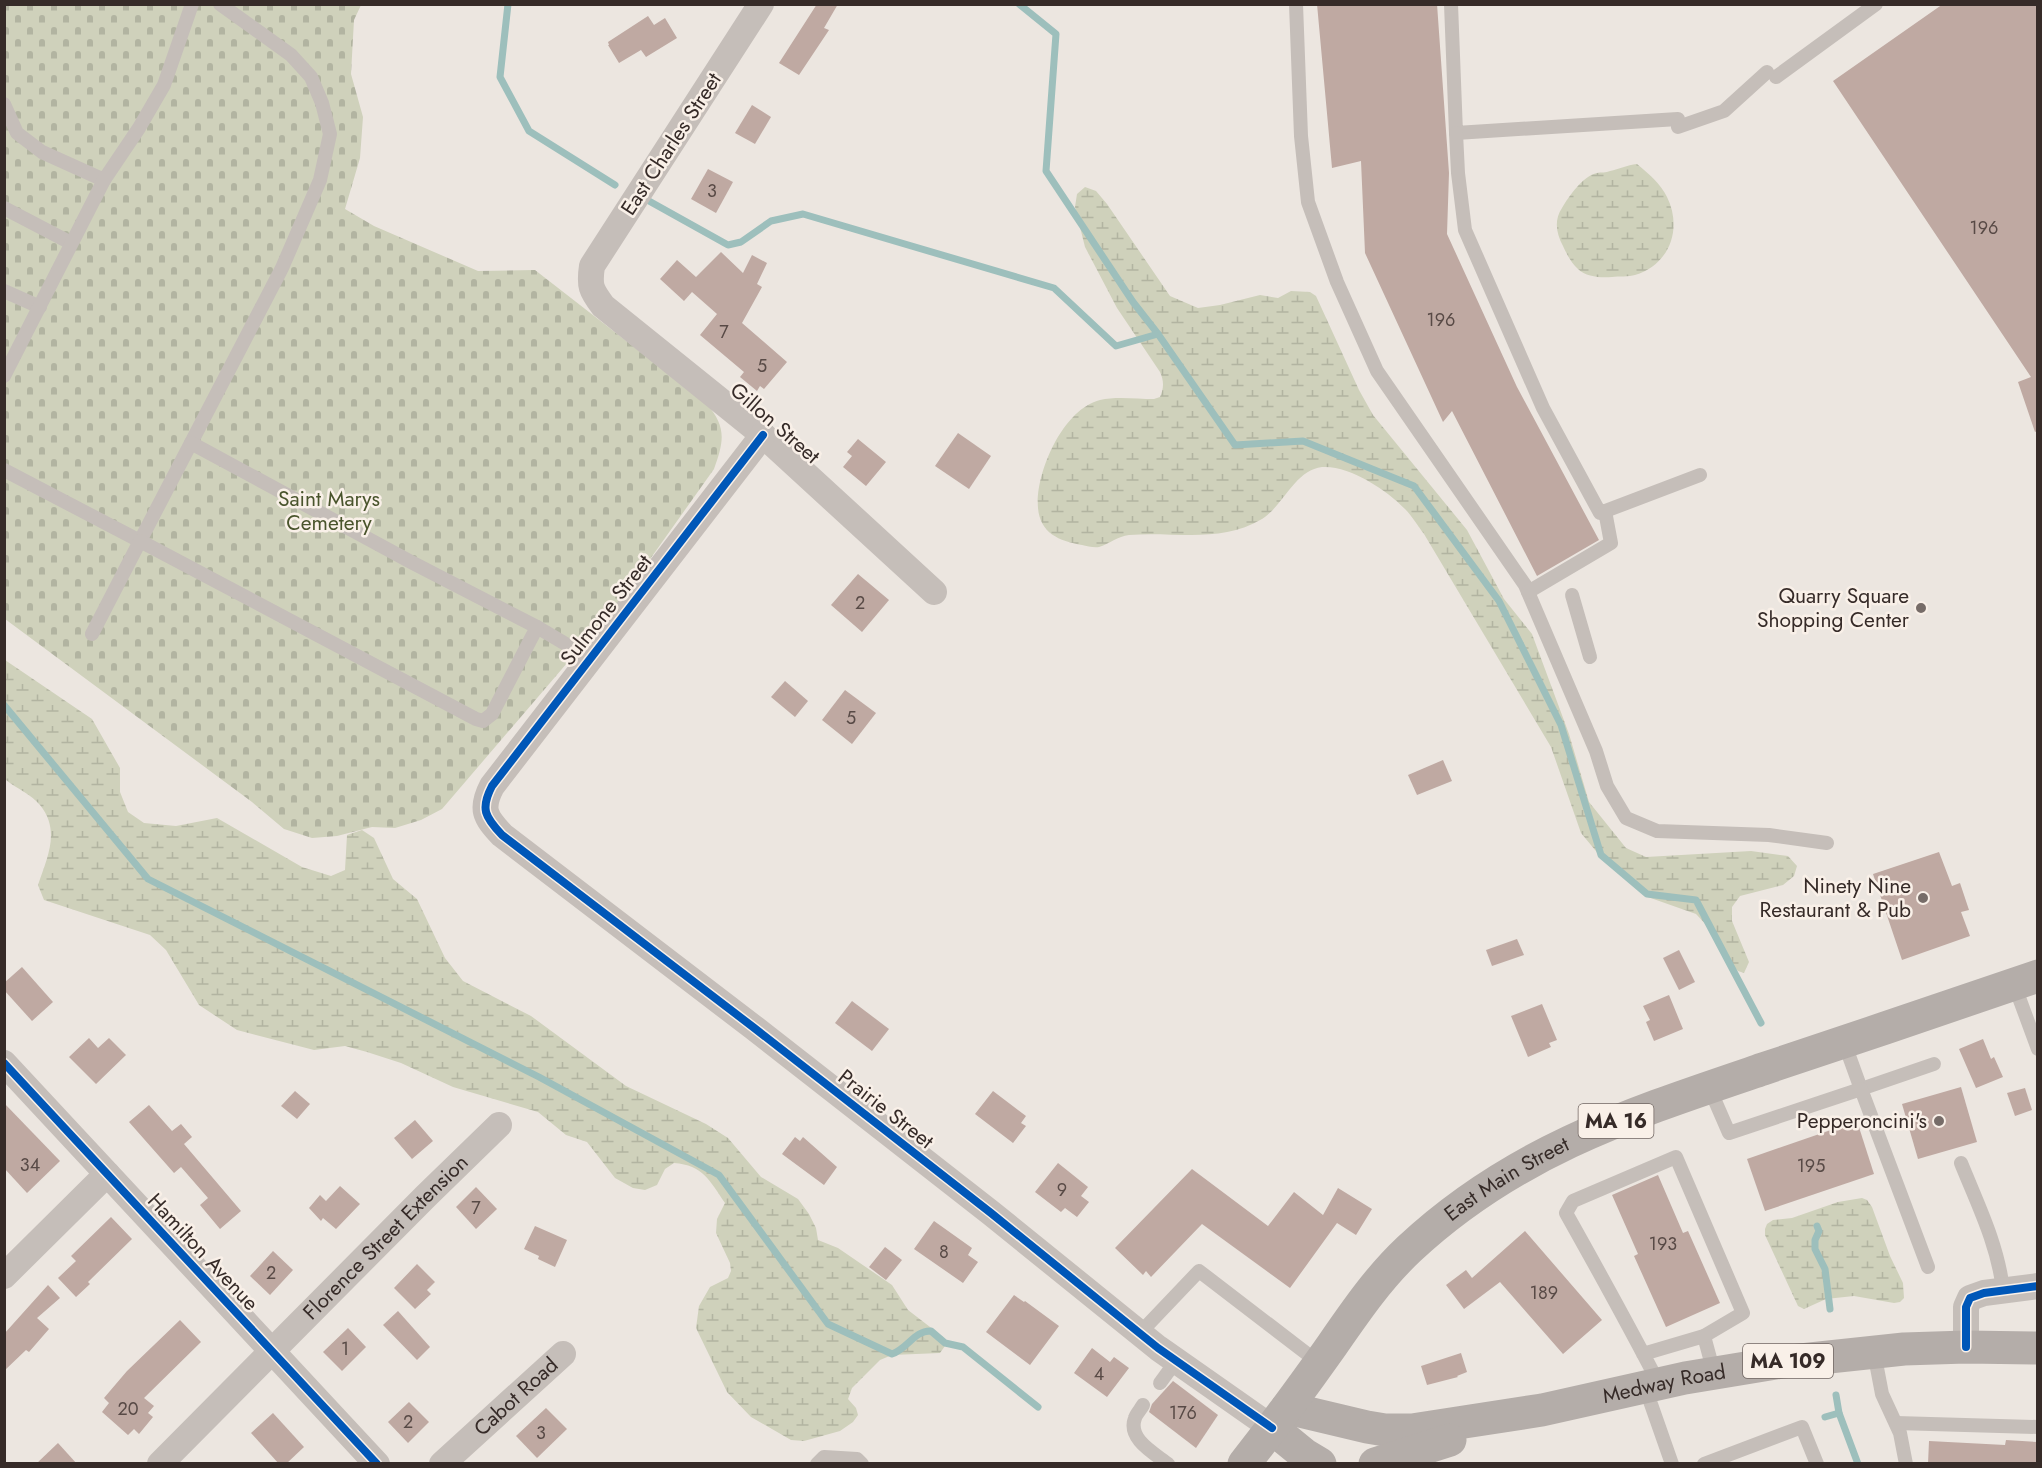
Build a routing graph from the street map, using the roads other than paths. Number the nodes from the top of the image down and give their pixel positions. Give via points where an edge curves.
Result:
1 (192, 4) edge
2 (220, 4) edge
3 (761, 4) edge
4 (1296, 4) edge
5 (1451, 4) edge
6 (1876, 4) edge
7 (4, 104) edge
8 (1456, 134) junction
9 (104, 180) junction
10 (4, 208) edge
11 (71, 243) junction
12 (590, 286) joint
13 (4, 291) edge
14 (40, 307) junction
15 (4, 376) edge
16 (764, 435) junction
17 (191, 443) junction
18 (4, 470) edge
19 (1700, 474) dead end
20 (1605, 511) junction
21 (140, 541) junction
22 (934, 592) dead end
23 (1528, 592) junction
24 (1572, 595) dead end
25 (537, 627) junction
26 (92, 634) dead end
27 (1590, 657) dead end
28 (591, 659) junction
29 (485, 811) joint
30 (1827, 843) dead end
31 (2026, 980) edge
32 (1844, 1042) junction
33 (2037, 1049) edge
34 (4, 1063) edge
35 (1934, 1064) dead end
36 (1709, 1087) junction
37 (1861, 1089) junction
38 (499, 1125) dead end
39 (1961, 1163) dead end
40 (107, 1174) junction
41 (1928, 1268) dead end
42 (4, 1276) edge
43 (2037, 1286) edge
44 (2003, 1290) junction
45 (1139, 1334) junction
46 (1704, 1336) junction
47 (1966, 1347) junction
48 (2037, 1348) edge
49 (272, 1351) junction
50 (1874, 1352) junction
51 (563, 1354) dead end
52 (1643, 1354) junction
53 (1176, 1361) junction
54 (1319, 1363) junction
55 (1714, 1373) junction
56 (1160, 1383) dead end
57 (1652, 1385) junction
58 (1143, 1406) dead end
59 (1542, 1410) junction
60 (1279, 1418) junction
61 (1896, 1423) junction
62 (2037, 1427) edge
63 (1376, 1463) edge
64 (160, 1464) edge
65 (377, 1464) edge
66 (442, 1464) edge
67 (817, 1464) edge
68 (862, 1464) edge
69 (1168, 1464) edge
70 (1244, 1464) edge
71 (1320, 1464) edge
72 (1672, 1464) edge
73 (1704, 1464) edge
74 (1817, 1464) edge
75 (1906, 1464) edge

1 - 9 lane via 164,85
2 - 17 lane via 291,56 311,77 330,134 320,180 282,268
3 - 12 street, East Charles Street via 592,266
4 - 23 lane via 1308,202 1336,282 1377,371
5 - 8 lane
6 - 8 lane via 1724,111 1678,123
7 - 9 lane via 17,133 42,152
8 - 20 lane via 1465,230 1543,408 1600,513
9 - 11 lane
10 - 11 lane
11 - 14 lane
12 - 16 street, Gillon Street via 603,306
13 - 14 lane
14 - 15 lane
16 - 22 street, Gillon Street
16 - 28 street, Sulmone Street
17 - 21 lane
17 - 25 lane
18 - 21 lane
19 - 20 lane
20 - 23 lane via 1611,543
21 - 25 lane via 483,721 492,714
21 - 26 lane
23 - 30 lane via 1607,786 1626,818 1657,831 1769,835
24 - 27 lane
25 - 28 lane
28 - 29 street, Sulmone Street via 492,786
29 - 45 street, Prairie Street via 502,836 991,1213
31 - 32 main road, East Main Street / MA 16
31 - 33 lane
32 - 36 main road, East Main Street / MA 16
32 - 37 lane
34 - 40 street, Hamilton Avenue
35 - 37 lane
36 - 37 lane via 1729,1133
36 - 54 main road, East Main Street / MA 16 via 1578,1137 1485,1188 1391,1267
37 - 41 lane
38 - 49 street, Florence Street Extension
39 - 44 lane via 1995,1249
40 - 42 street
40 - 49 street, Hamilton Avenue
43 - 44 street
44 - 47 street via 1970,1298 1966,1308
45 - 53 street, Prairie Street
45 - 54 lane via 1199,1271
46 - 52 lane
46 - 52 lane via 1743,1313 1676,1157 1572,1201 1566,1213
46 - 55 lane
47 - 48 main road, Medway Road / MA 109
47 - 50 main road, Medway Road / MA 109
49 - 64 street, Florence Street Extension
49 - 65 street, Hamilton Avenue
50 - 55 main road, Medway Road / MA 109
50 - 61 lane via 1882,1394
51 - 66 street, Cabot Road
52 - 57 lane
53 - 56 lane
53 - 60 street, Prairie Street
54 - 60 main road, East Main Street / MA 16
55 - 57 main road, Medway Road / MA 109
57 - 59 main road, Medway Road / MA 109
57 - 72 lane
58 - 69 lane via 1134,1419 1134,1431 1139,1441
59 - 60 main road, Medway Road / MA 109 via 1398,1430
59 - 63 main road, Medway Road / MA 109
60 - 70 main road, East Main Street / MA 16
60 - 71 main road via 1305,1455
61 - 62 lane
61 - 75 lane
67 - 68 lane via 824,1457 857,1459
73 - 74 lane via 1802,1427

